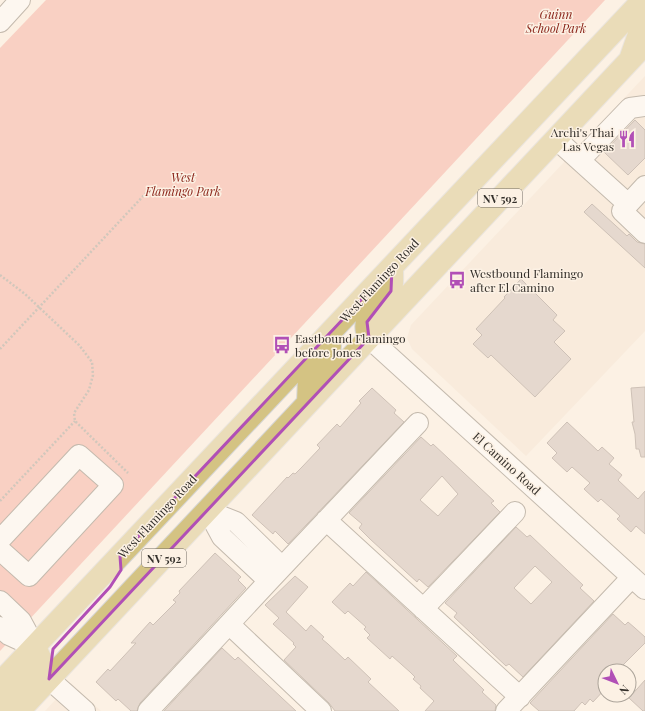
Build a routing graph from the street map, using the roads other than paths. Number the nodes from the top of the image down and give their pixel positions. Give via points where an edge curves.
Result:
1 (20, 0) edge
2 (643, 0) edge
3 (645, 20) edge
4 (0, 22) edge
5 (638, 51) edge
6 (645, 106) edge
7 (556, 138) junction
8 (580, 160) junction
9 (645, 186) edge
10 (628, 204) junction
11 (645, 233) edge
12 (392, 267) junction
13 (328, 335) junction
14 (369, 338) junction
15 (308, 404) junction
16 (418, 423) dead end
17 (208, 511) junction
18 (515, 512) dead end
19 (326, 520) junction
20 (0, 540) edge
21 (256, 541) junction
22 (0, 550) edge
23 (120, 556) junction
24 (243, 557) junction
25 (275, 574) junction
26 (639, 583) edge
27 (0, 601) edge
28 (424, 609) junction
29 (229, 624) junction
30 (0, 627) edge
31 (35, 647) junction
32 (49, 679) junction
33 (0, 682) edge
34 (520, 697) junction
35 (0, 707) edge
36 (19, 711) edge
37 (85, 711) edge
38 (148, 711) edge
39 (322, 711) edge
40 (506, 711) edge

1 - 4 street
2 - 12 main road, West Flamingo Road / NV 592
3 - 5 main road
5 - 7 main road, NV 592
6 - 8 street via 630,108
7 - 8 street
7 - 14 main road, NV 592
8 - 10 street
9 - 10 street
10 - 11 street via 622,211
12 - 13 main road, West Flamingo Road / NV 592
12 - 14 main road via 391,291 371,313 367,322
13 - 15 main road via 328,356 310,378
13 - 23 main road, West Flamingo Road / NV 592
14 - 15 main road, NV 592
14 - 26 street, El Camino Road
15 - 17 main road, NV 592
16 - 19 street
17 - 21 street via 236,522
17 - 24 street via 222,537
17 - 32 main road, NV 592
18 - 28 street
19 - 25 street
19 - 28 street
20 - 22 street via 79,455 113,485 29,576
21 - 24 street
21 - 25 street
23 - 31 main road, West Flamingo Road / NV 592
23 - 32 main road via 121,570 110,587 53,649 49,663
24 - 25 street
25 - 29 street
26 - 34 street via 619,592
27 - 31 street via 21,621
28 - 34 street
29 - 38 street
29 - 39 street
30 - 31 street via 9,635
31 - 33 main road, West Flamingo Road / NV 592
31 - 35 main road via 40,658 36,667
32 - 36 main road, NV 592
32 - 37 street
34 - 40 street

